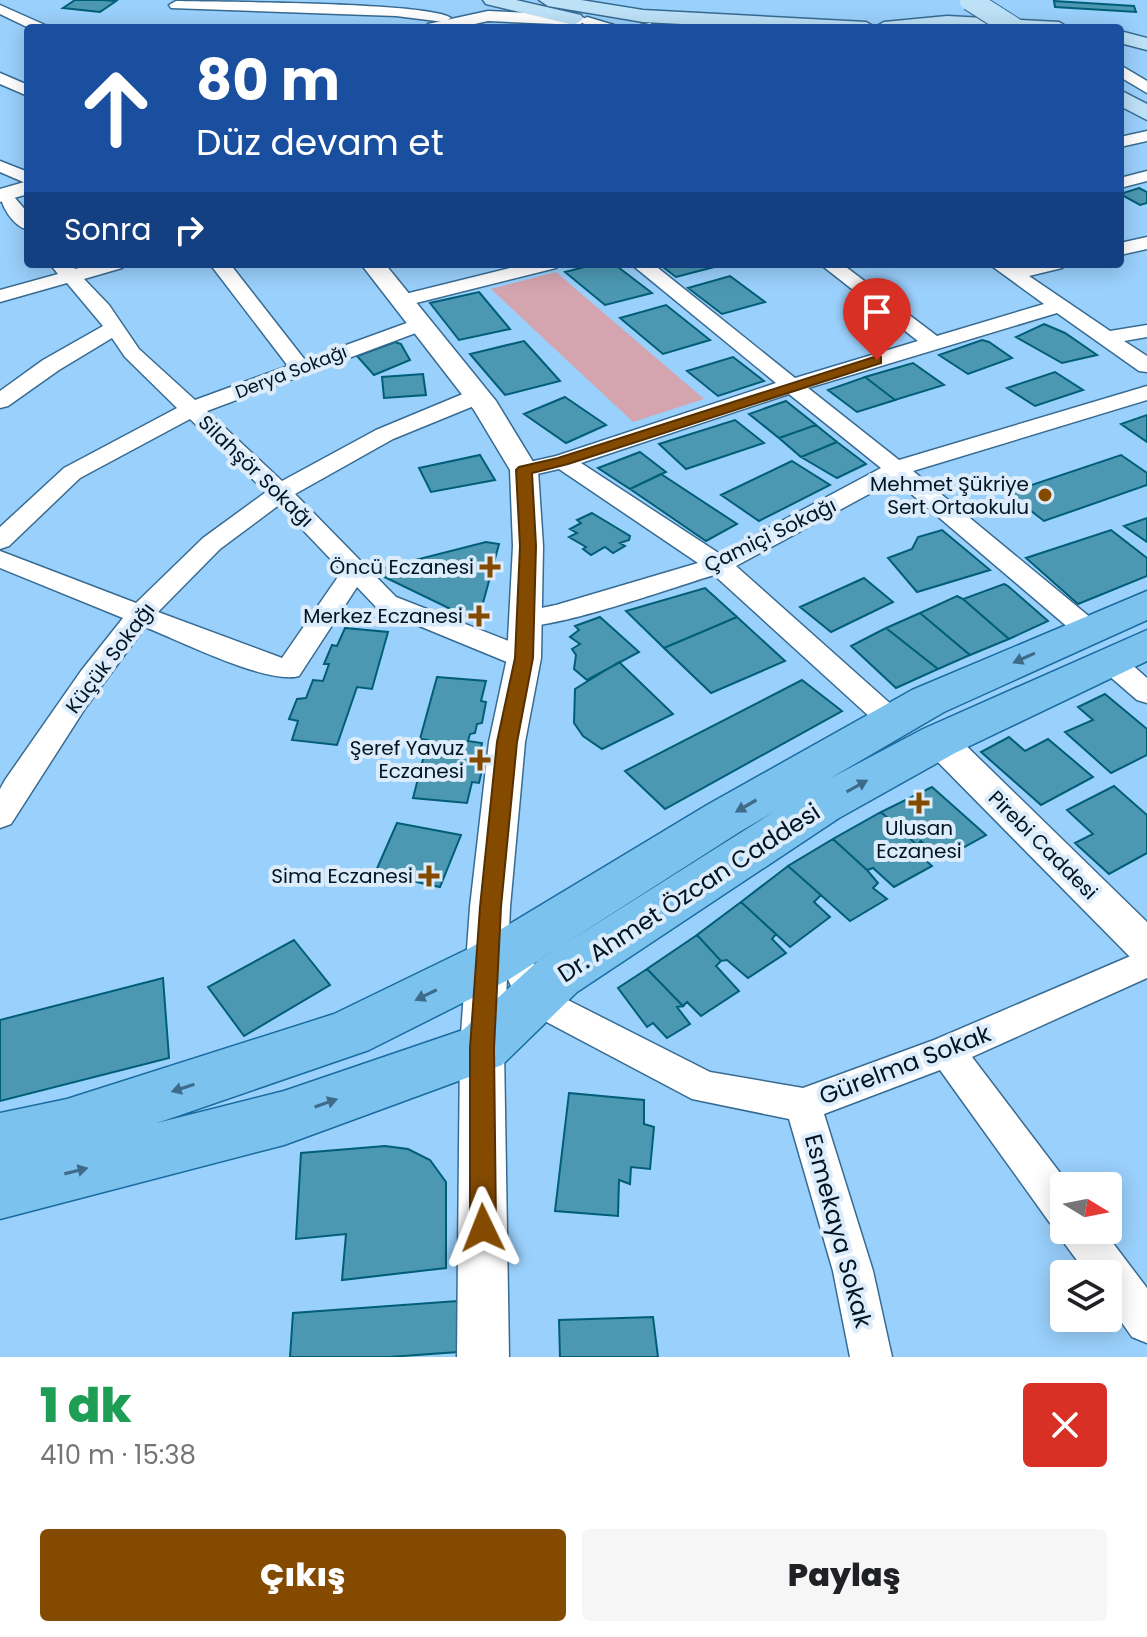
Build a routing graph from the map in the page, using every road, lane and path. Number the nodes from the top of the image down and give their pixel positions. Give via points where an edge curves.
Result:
1 (159, 0) edge
2 (492, 0) edge
3 (526, 0) edge
4 (548, 0) edge
5 (957, 0) edge
6 (970, 0) edge
7 (176, 5) junction
8 (0, 9) edge
9 (581, 14) edge
10 (456, 18) edge
11 (232, 23) dead end
12 (32, 24) edge
13 (601, 24) edge
14 (629, 24) edge
15 (704, 24) edge
16 (787, 24) edge
17 (810, 24) edge
18 (942, 24) edge
19 (993, 24) edge
20 (998, 24) edge
21 (1008, 24) edge
22 (1124, 38) edge
23 (1147, 44) edge
24 (1124, 52) edge
25 (1147, 55) edge
26 (0, 78) edge
27 (1124, 78) edge
28 (24, 89) edge
29 (1136, 101) edge
30 (1147, 136) edge
31 (1124, 141) edge
32 (0, 166) edge
33 (1147, 176) edge
34 (24, 177) edge
35 (1124, 182) edge
36 (24, 188) edge
37 (1, 196) edge
38 (24, 221) edge
39 (1146, 244) edge
40 (1124, 248) edge
41 (223, 268) edge
42 (376, 268) edge
43 (538, 268) edge
44 (646, 268) edge
45 (835, 268) edge
46 (1006, 269) edge
47 (65, 270) edge
48 (0, 296) edge
49 (1059, 306) junction
50 (413, 312) junction
51 (115, 328) junction
52 (1147, 331) edge
53 (1105, 338) junction
54 (934, 343) junction
55 (1147, 366) edge
56 (300, 367) junction
57 (790, 386) junction
58 (1147, 393) edge
59 (478, 396) junction
60 (0, 401) edge
61 (192, 409) junction
62 (563, 461) junction
63 (524, 470) junction
64 (897, 470) junction
65 (281, 493) junction
66 (2, 545) edge
67 (719, 565) junction
68 (356, 570) junction
69 (1147, 604) edge
70 (139, 615) junction
71 (526, 619) junction
72 (1123, 657) edge
73 (524, 658) junction
74 (916, 731) junction
75 (0, 816) edge
76 (497, 940) junction
77 (1147, 948) edge
78 (1147, 963) edge
79 (534, 999) junction
80 (482, 1048) junction
81 (947, 1051) junction
82 (803, 1105) junction
83 (0, 1140) edge
84 (0, 1190) edge
85 (1050, 1191) edge
86 (1089, 1244) edge
87 (1147, 1322) edge
88 (483, 1357) edge
89 (871, 1357) edge

1 - 7 street
2 - 9 main road
3 - 15 main road via 612,17
4 - 16 main road via 643,16
5 - 19 main road
6 - 21 main road, bridge
7 - 10 street
7 - 11 street
8 - 12 street
9 - 10 street
9 - 13 street
9 - 14 main road
9 - 17 main road via 633,9
18 - 20 main road
22 - 23 main road
24 - 25 main road
26 - 28 street
27 - 29 street
30 - 31 street
32 - 34 street
33 - 35 street
36 - 37 street
37 - 38 street
39 - 40 street
41 - 56 street
42 - 50 street
43 - 50 street, Derya Sokağı
44 - 57 street
45 - 54 street
46 - 49 street
47 - 48 street
47 - 51 street, Silahşör Sokağı
49 - 53 street
49 - 54 street
50 - 56 street, Derya Sokağı
50 - 59 street
51 - 60 street
51 - 61 street, Silahşör Sokağı via 132,353
52 - 53 street
53 - 55 street
54 - 57 street
56 - 61 street, Derya Sokağı
57 - 62 street
57 - 64 street
58 - 64 street, Çamiçi Sokağı
59 - 63 street
59 - 65 street, Küçük Sokağı via 382,436
61 - 65 street, Silahşör Sokağı
61 - 66 street, Derya Sokağı via 72,473
62 - 63 street
62 - 67 street
63 - 71 street
64 - 67 street, Çamiçi Sokağı
64 - 72 street
65 - 68 street, Silahşör Sokağı
65 - 70 street, Küçük Sokağı via 181,571
66 - 70 street
67 - 71 street, Çamiçi Sokağı
67 - 74 street
68 - 70 street via 289,669
68 - 73 street, Silahşör Sokağı via 387,603
69 - 72 main road, Dr. Ahmet Özcan Caddesi
70 - 75 street, Küçük Sokağı
71 - 73 street
72 - 74 main road, Dr. Ahmet Özcan Caddesi
73 - 76 street via 507,742
74 -> 76 main road, Dr. Ahmet Özcan Caddesi via 724,818
74 - 77 street, Pirebi Caddesi
79 -> 74 main road, Dr. Ahmet Özcan Caddesi via 558,976 809,814
76 - 79 street
76 - 80 street
76 -> 83 main road, Dr. Ahmet Özcan Caddesi via 349,1033 67,1126
78 - 81 street, Gürelma Sokak
79 - 80 main road, Dr. Ahmet Özcan Caddesi
79 - 82 street, Gürelma Sokak via 705,1087
84 -> 80 main road, Dr. Ahmet Özcan Caddesi via 284,1118
80 - 88 street
81 - 82 street, Gürelma Sokak
81 - 85 street
82 - 89 street, Esmekaya Sokak via 853,1271
86 - 87 street

